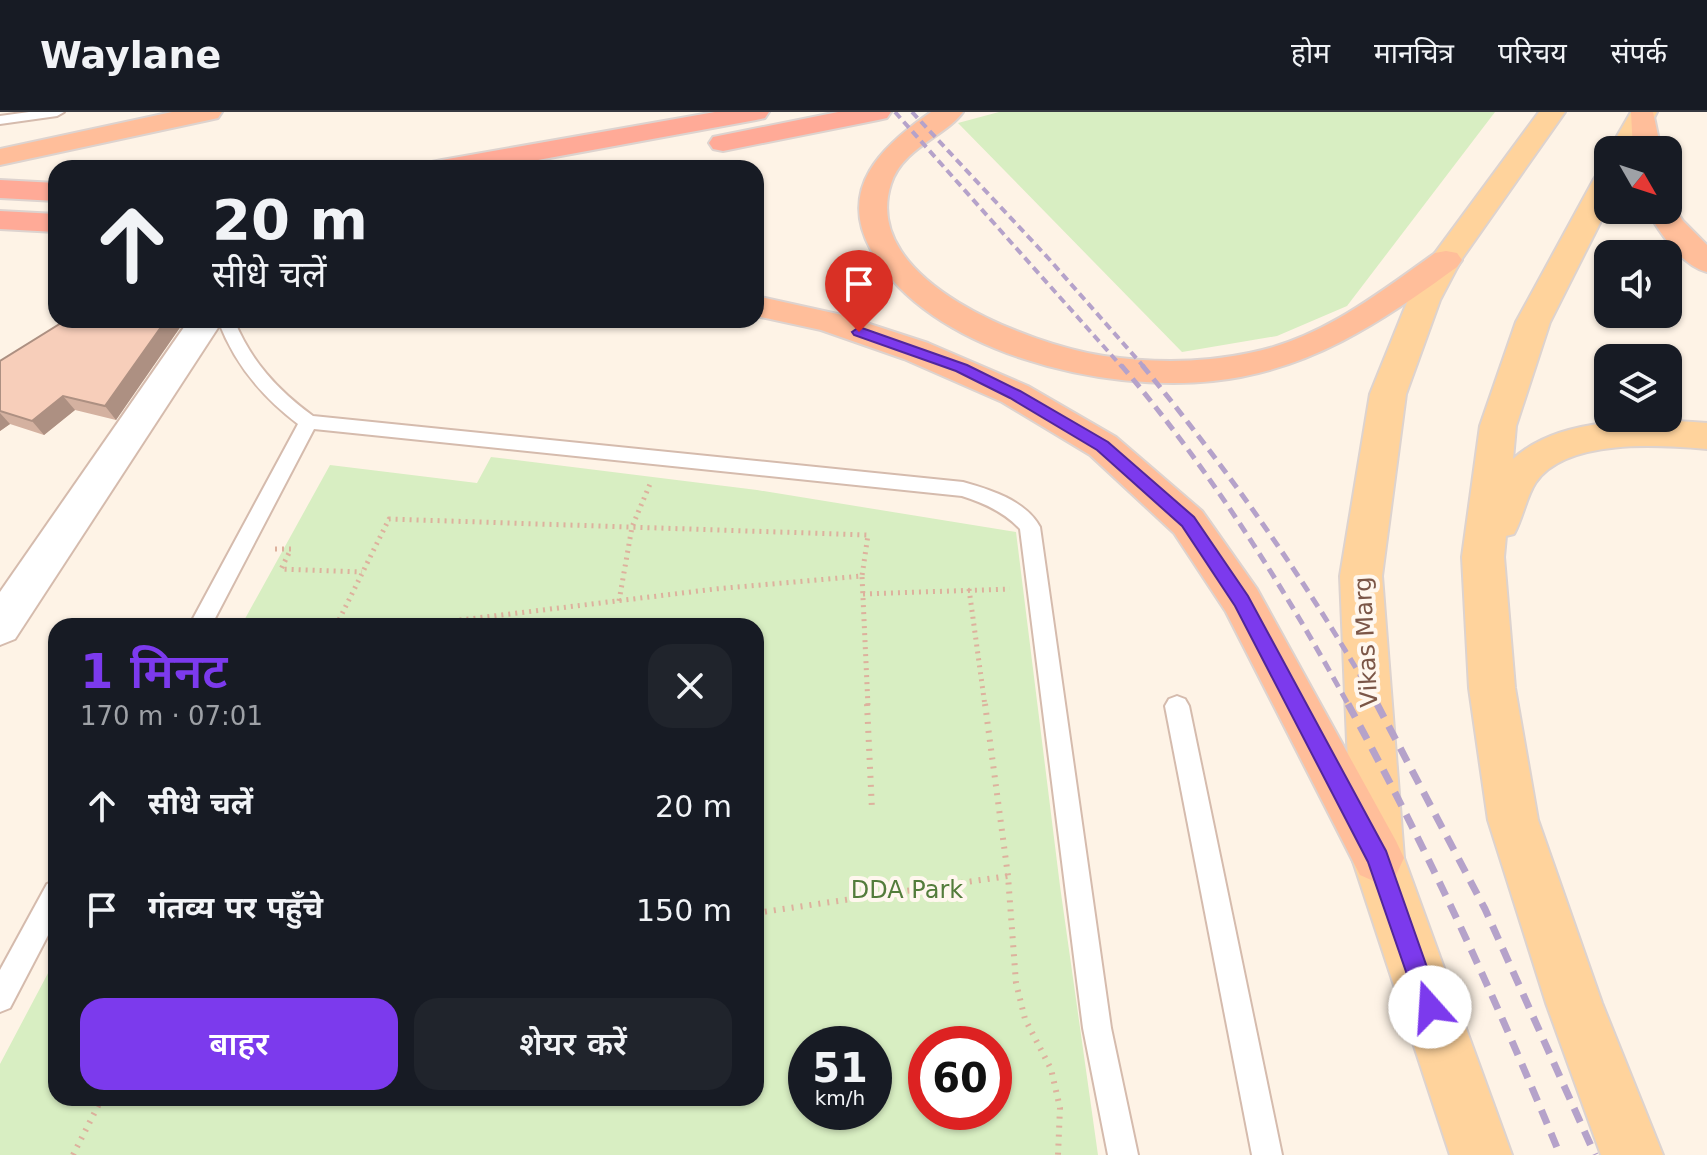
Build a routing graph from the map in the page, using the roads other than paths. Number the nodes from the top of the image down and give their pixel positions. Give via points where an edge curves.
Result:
1 (57, 112) edge
2 (209, 112) edge
3 (756, 112) edge
4 (878, 112) edge
5 (950, 112) edge
6 (1552, 112) edge
7 (1643, 114) edge
8 (0, 120) edge
9 (1631, 136) edge
10 (1645, 136) edge
11 (0, 157) edge
12 (493, 160) edge
13 (638, 160) edge
14 (0, 189) edge
15 (48, 192) edge
16 (1594, 206) edge
17 (1669, 224) edge
18 (1446, 260) junction
19 (1707, 263) edge
20 (764, 308) edge
21 (201, 328) edge
22 (230, 328) edge
23 (308, 422) junction
24 (1707, 436) edge
25 (1483, 557) junction
26 (204, 618) edge
27 (0, 627) edge
28 (1177, 706) dead end
29 (1378, 858) junction
30 (48, 908) edge
31 (0, 998) edge
32 (1123, 1155) edge
33 (1267, 1155) edge
34 (1481, 1155) edge
35 (1632, 1155) edge

1 - 8 lane
2 - 11 highway
3 - 12 highway
4 - 13 highway
5 - 18 highway via 907,144 877,183 876,229 911,283 943,308 978,327 1068,359 1170,372 1257,363 1342,333
6 - 18 main road, Vikas Marg
7 - 9 main road
7 - 10 highway
14 - 15 highway
16 - 25 main road via 1533,322 1498,426
17 - 19 highway
18 - 29 main road, Vikas Marg via 1424,300 1388,394 1361,576
20 - 29 highway via 830,322 916,351 1015,394 1103,446 1188,522 1242,601
21 - 27 street
22 - 23 lane via 258,379
23 - 26 lane
23 - 32 lane via 963,489 1022,517 1030,527 1097,1028
24 - 25 main road via 1606,435 1541,458 1524,470
25 - 35 main road via 1492,688 1513,820
28 - 33 lane
29 - 34 main road, Vikas Marg
30 - 31 lane

